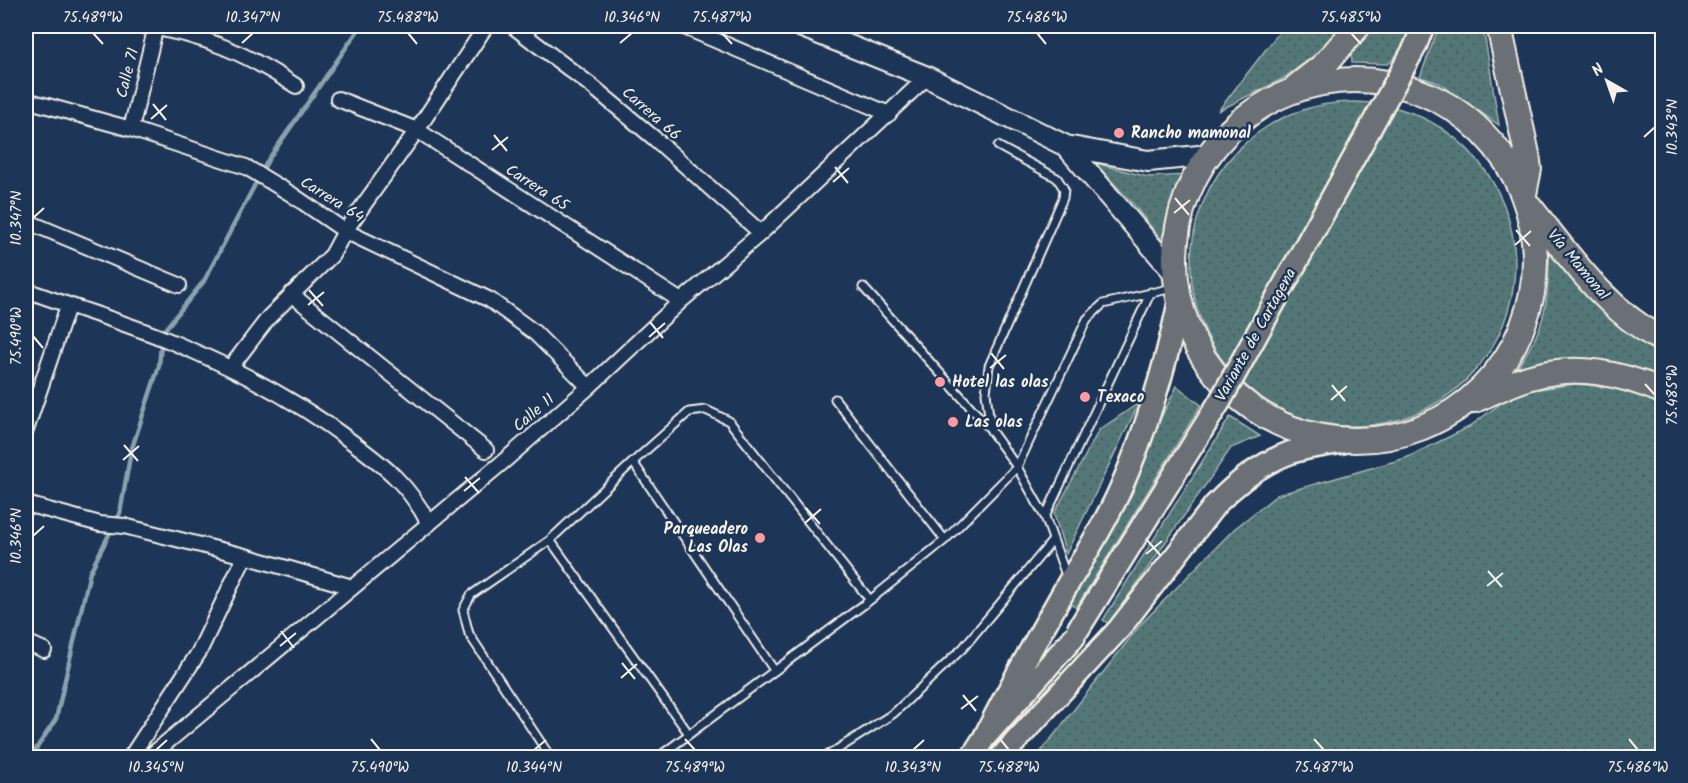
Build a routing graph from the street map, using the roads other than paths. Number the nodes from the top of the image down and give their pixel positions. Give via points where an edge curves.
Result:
1 (152, 26) edge
2 (486, 26) edge
3 (682, 26) edge
4 (800, 26) edge
5 (1358, 26) edge
6 (1423, 26) edge
7 (1499, 26) edge
8 (514, 27) dead end
9 (927, 77) junction
10 (296, 86) dead end
11 (1287, 94) junction
12 (338, 99) dead end
13 (26, 100) edge
14 (888, 114) junction
15 (131, 129) junction
16 (417, 130) junction
17 (998, 146) dead end
18 (1066, 146) junction
19 (1209, 155) junction
20 (1525, 199) junction
21 (26, 221) edge
22 (345, 231) junction
23 (761, 233) junction
24 (179, 285) dead end
25 (863, 287) dead end
26 (1177, 288) junction
27 (26, 290) edge
28 (1151, 292) junction
29 (291, 294) junction
30 (681, 301) junction
31 (68, 306) junction
32 (1662, 340) edge
33 (230, 368) junction
34 (589, 387) junction
35 (1662, 391) edge
36 (835, 399) dead end
37 (1459, 407) junction
38 (26, 430) edge
39 (991, 431) junction
40 (1343, 442) junction
41 (486, 450) dead end
42 (633, 462) junction
43 (1017, 467) junction
44 (26, 504) edge
45 (1045, 517) junction
46 (429, 524) junction
47 (550, 540) junction
48 (945, 540) junction
49 (1053, 540) junction
50 (245, 556) junction
51 (1068, 583) junction
52 (352, 587) junction
53 (870, 600) junction
54 (1076, 634) junction
55 (26, 642) edge
56 (44, 650) dead end
57 (774, 670) junction
58 (689, 734) junction
59 (984, 738) junction
60 (1003, 756) edge
61 (130, 758) edge
62 (147, 758) edge
63 (551, 758) edge
64 (657, 758) edge
65 (824, 758) edge
66 (970, 758) edge

1 - 10 street via 229,48
1 - 15 street, Calle 71
2 - 16 street
3 - 14 street
4 - 9 street
5 - 11 highway via 1324,65
6 - 54 main road, Variante de Cartagena, bridge via 1220,401
7 - 20 highway via 1527,154
8 - 23 street, Carrera 66 via 593,87
9 - 14 street, Calle 11
9 - 18 street
11 - 19 highway via 1252,113
11 - 20 highway via 1321,83 1357,80 1392,83 1426,94 1458,111 1485,134 1508,162
12 - 16 street, Carrera 65
13 - 15 street, Carrera 64
14 - 23 street, Calle 11
15 - 22 street, Carrera 64 via 246,167
16 - 22 street
16 - 30 street, Carrera 65
17 - 39 lane via 1057,178 1064,189 989,366 986,393
18 - 19 street via 1148,161
18 - 26 street
19 - 26 highway via 1182,212 1176,243
20 - 32 highway, Vía Mamonal via 1593,287 1632,322
20 - 37 highway via 1536,249 1533,294 1518,338 1493,376
21 - 24 street
22 - 29 street via 332,255
22 - 34 street, Carrera 64 via 490,300 534,332
23 - 30 street, Calle 11
25 - 39 lane
26 - 28 lane
26 - 40 highway via 1192,339 1213,371 1239,399 1270,420 1305,434
26 - 51 main road via 1167,359 1154,404 1124,480
27 - 31 street
28 - 43 lane via 1103,304 1087,320
28 - 45 lane
29 - 33 street via 268,317
29 - 41 street
30 - 34 street, Calle 11
31 - 33 street via 171,342
31 - 38 street
33 - 46 street via 327,424 385,466 410,492
34 - 46 street, Calle 11
35 - 37 highway via 1611,373 1580,371 1532,377
36 - 48 lane
37 - 40 highway via 1404,434
39 - 43 lane
40 - 60 main road via 1294,451 1254,470 1232,487 1119,629
42 - 47 lane
42 - 53 lane via 689,412 706,410 729,421
42 - 57 lane
43 - 45 lane
43 - 48 lane
44 - 50 street
45 - 49 lane
46 - 52 street, Calle 11
47 - 58 lane
47 - 63 lane via 471,595 463,610 469,634
48 - 53 lane
49 - 51 lane
49 - 65 lane via 963,648 894,713
50 - 52 street
50 - 61 street via 199,652
51 - 59 main road
52 - 62 street, Calle 11
53 - 57 lane
54 - 59 main road, Variante de Cartagena
54 - 60 main road, Variante de Cartagena
55 - 56 street
57 - 58 lane
58 - 64 lane
59 - 66 main road, Variante de Cartagena

